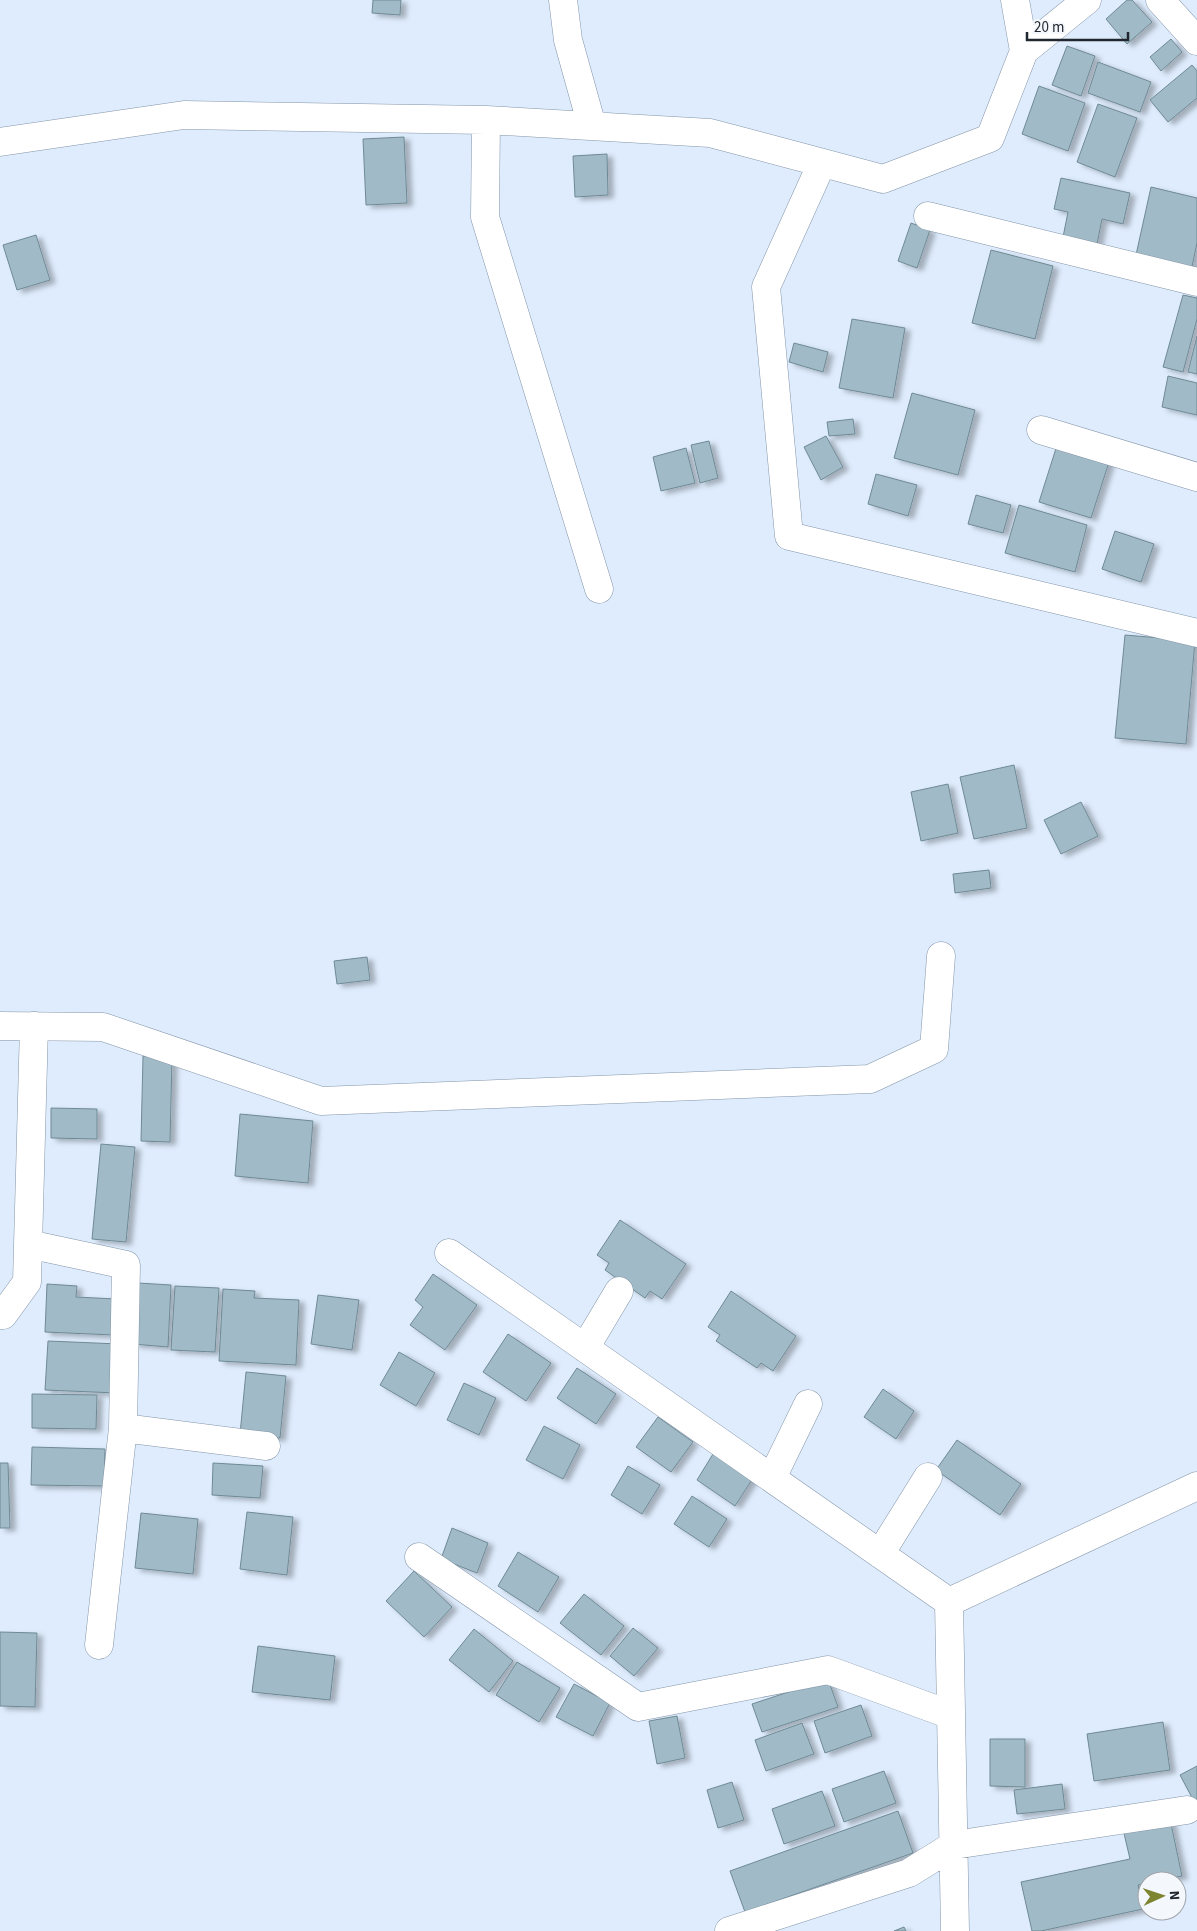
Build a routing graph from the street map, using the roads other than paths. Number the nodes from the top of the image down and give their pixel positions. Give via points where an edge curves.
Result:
1 (563, 0) edge
2 (1015, 0) edge
3 (1087, 0) edge
4 (1160, 0) edge
5 (1197, 41) edge
6 (1024, 51) junction
7 (486, 120) junction
8 (592, 126) junction
9 (0, 142) edge
10 (822, 163) junction
11 (928, 216) dead end
12 (1197, 282) edge
13 (1041, 430) dead end
14 (1197, 477) edge
15 (599, 589) dead end
16 (1197, 633) edge
17 (941, 956) dead end
18 (0, 1026) edge
19 (34, 1026) junction
20 (28, 1244) junction
21 (449, 1253) dead end
22 (619, 1291) dead end
23 (0, 1315) edge
24 (585, 1348) junction
25 (808, 1404) dead end
26 (123, 1428) junction
27 (266, 1446) dead end
28 (928, 1477) dead end
29 (772, 1478) junction
30 (1197, 1486) edge
31 (880, 1554) junction
32 (419, 1557) dead end
33 (949, 1602) junction
34 (99, 1645) dead end
35 (951, 1715) junction
36 (1187, 1810) dead end
37 (954, 1845) junction
38 (729, 1931) edge
39 (955, 1931) edge

1 - 8 street via 568,40
2 - 6 street
3 - 6 street
4 - 5 street
6 - 10 street via 990,138 883,179
7 - 8 street
7 - 9 street via 184,115
7 - 15 street via 485,217
8 - 10 street via 710,133
10 - 16 street via 766,287 789,536
11 - 12 street
13 - 14 street
17 - 19 street via 934,1049 870,1079 321,1101 103,1027
18 - 19 street
19 - 20 street
20 - 23 street via 26,1282
20 - 26 street via 126,1265
21 - 24 street
22 - 24 street
24 - 29 street
25 - 29 street
26 - 27 street
26 - 34 street
28 - 31 street
29 - 31 street
30 - 33 street
31 - 33 street
32 - 35 street via 530,1632 591,1664 638,1707 828,1670
33 - 35 street
35 - 37 street
36 - 37 street
37 - 38 street via 909,1873
37 - 39 street

